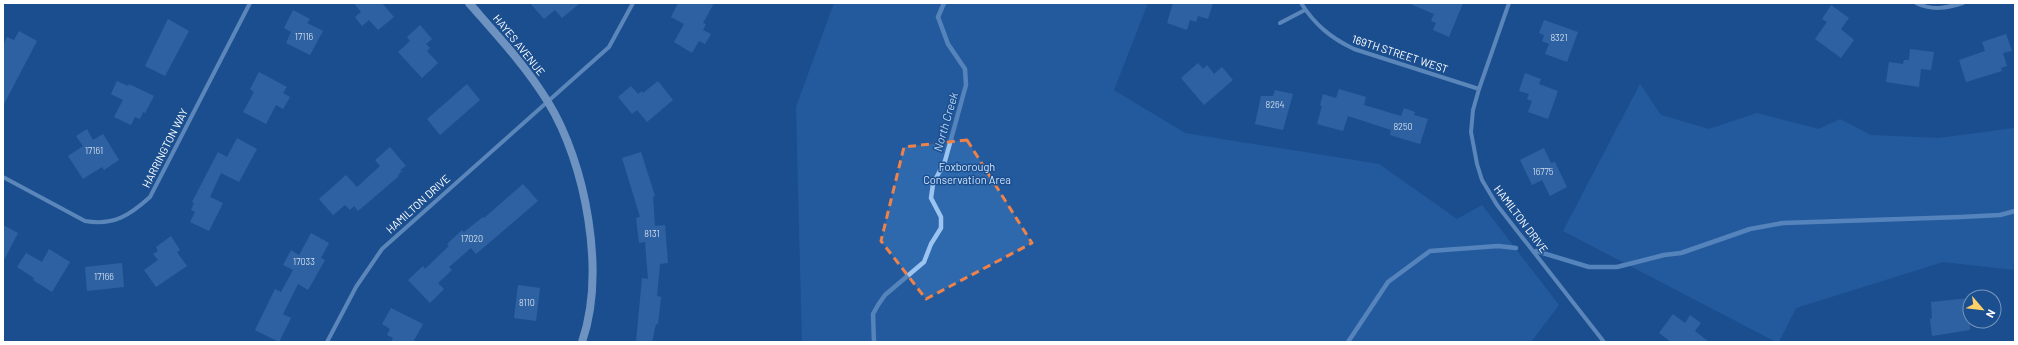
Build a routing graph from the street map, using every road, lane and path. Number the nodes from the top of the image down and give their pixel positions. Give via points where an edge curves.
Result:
1 (250, 3) edge
2 (469, 3) edge
3 (633, 3) edge
4 (1301, 3) edge
5 (1509, 3) edge
6 (1916, 3) edge
7 (1963, 3) edge
8 (1305, 10) junction
9 (1280, 23) dead end
10 (1478, 88) junction
11 (549, 103) junction
12 (3, 177) edge
13 (327, 342) edge
14 (582, 342) edge
15 (1604, 342) edge

1 - 12 street, HARRINGTON WAY via 150,197 132,213 112,221 85,221
2 - 11 street, HAYES AVENUE via 523,64
3 - 11 street, HAMILTON DRIVE via 609,47
4 - 8 street, 169TH STREET WEST
5 - 10 street, HAMILTON DRIVE
6 - 7 street via 1942,8
8 - 9 street
8 - 10 street, 169TH STREET WEST via 1324,31 1354,49
10 - 15 street, HAMILTON DRIVE via 1471,132 1482,180 1497,205
11 - 13 street, HAMILTON DRIVE via 382,249 360,281
11 - 14 street, HAYES AVENUE via 566,135 588,214 592,244 592,283 586,332

